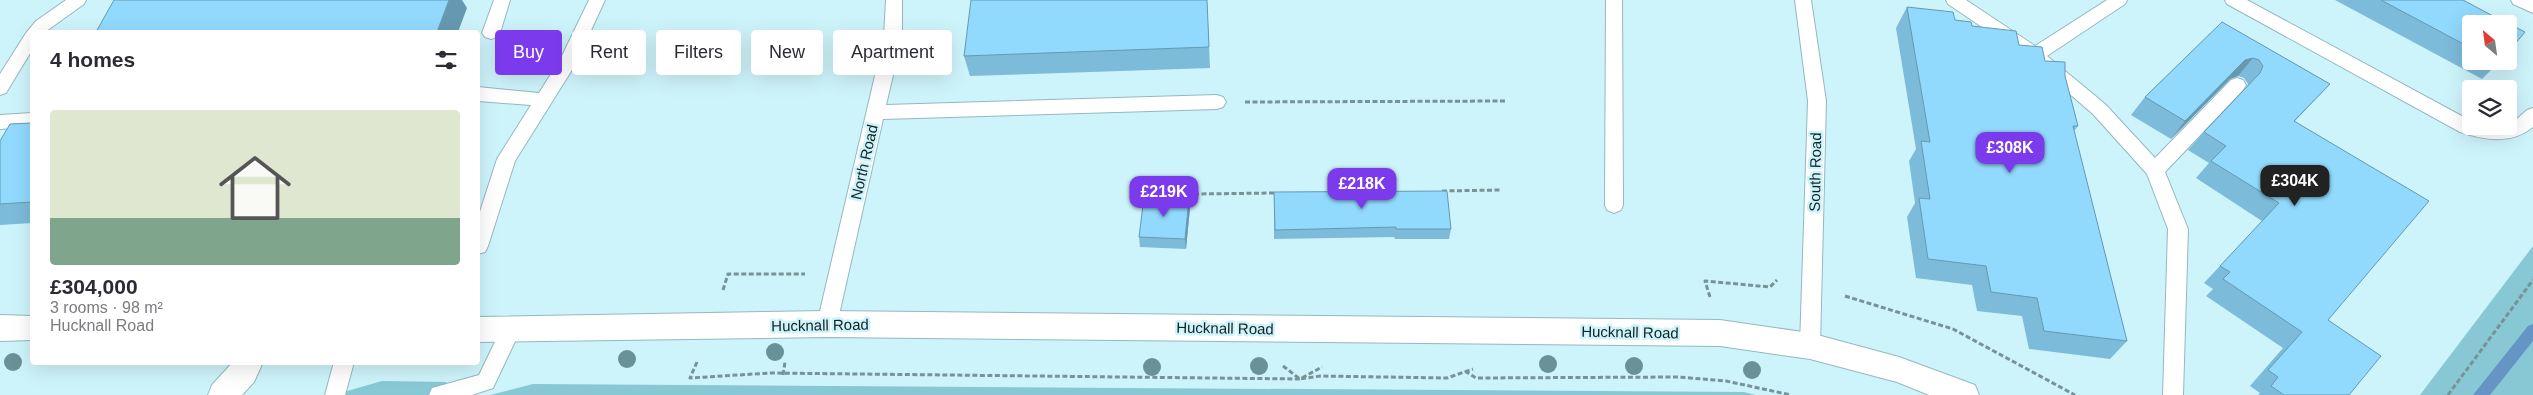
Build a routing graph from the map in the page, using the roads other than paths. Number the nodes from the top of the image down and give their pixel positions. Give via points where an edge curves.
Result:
1 (78, 0) edge
2 (502, 0) edge
3 (597, 0) edge
4 (894, 0) edge
5 (1614, 0) edge
6 (1803, 0) edge
7 (2119, 0) edge
8 (2233, 0) edge
9 (2519, 0) edge
10 (1964, 2) edge
11 (2533, 7) edge
12 (38, 30) edge
13 (491, 34) dead end
14 (30, 40) edge
15 (2035, 55) junction
16 (2238, 85) edge
17 (0, 88) edge
18 (480, 94) edge
19 (544, 100) junction
20 (1217, 102) road end
21 (876, 112) junction
22 (2533, 115) edge
23 (30, 120) edge
24 (0, 122) edge
25 (2155, 170) junction
26 (1614, 206) dead end
27 (480, 240) edge
28 (826, 324) junction
29 (0, 328) edge
30 (30, 328) edge
31 (480, 330) edge
32 (510, 331) junction
33 (1810, 346) junction
34 (247, 365) edge
35 (343, 365) edge
36 (222, 395) edge
37 (335, 395) edge
38 (439, 395) edge
39 (1964, 395) edge
40 (2172, 395) edge

1 - 12 lane
2 - 13 lane
3 - 19 lane via 570,60
4 - 21 lane, North Road via 893,37
5 - 26 lane
6 - 33 lane, South Road via 1817,101
7 - 15 lane
8 - 22 lane via 2466,127 2498,135 2523,128
9 - 11 lane
10 - 15 lane
14 - 17 lane
15 - 25 lane via 2099,109
16 - 25 lane
18 - 19 lane
19 - 27 lane via 506,159
20 - 21 lane
21 - 28 lane, North Road
23 - 24 lane
25 - 40 lane via 2178,229
28 - 32 main road, Hucknall Road
28 - 33 main road, Hucknall Road via 1669,332 1720,334
29 - 30 main road
31 - 32 main road, Hucknall Road
32 - 38 lane via 486,382
33 - 39 main road, Hucknall Road via 1899,370
34 - 36 main road
35 - 37 lane

